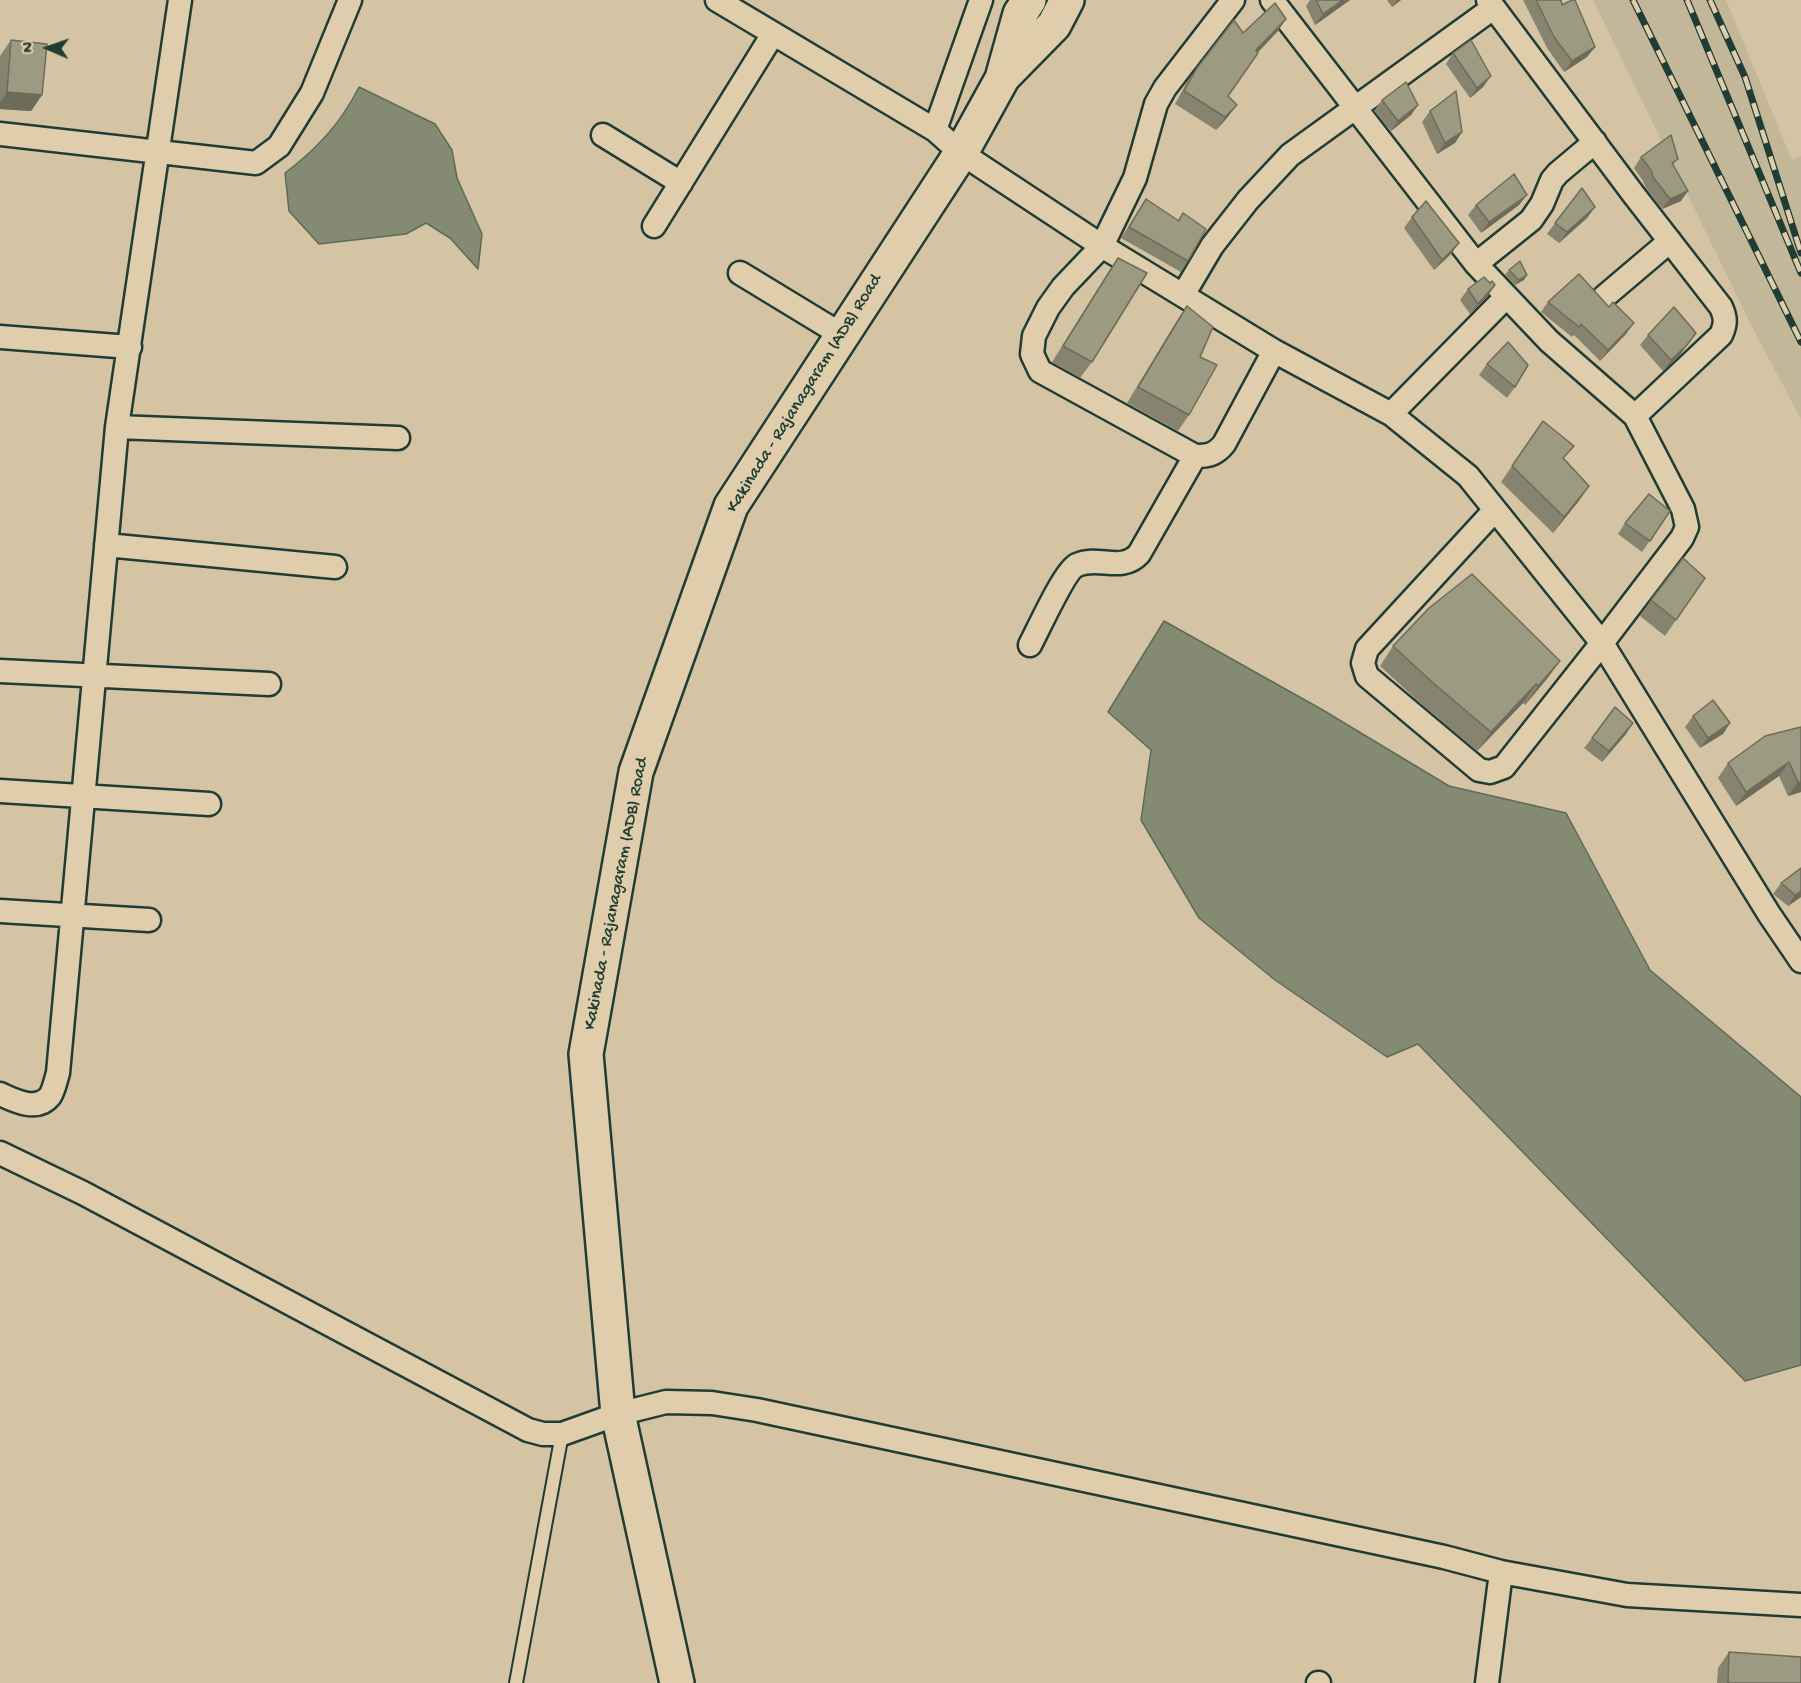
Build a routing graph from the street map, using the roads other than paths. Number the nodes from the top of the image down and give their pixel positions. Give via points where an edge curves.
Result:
1 (180, 0) edge
2 (350, 0) edge
3 (717, 0) edge
4 (981, 0) edge
5 (1029, 0) edge
6 (1067, 0) edge
7 (1233, 0) edge
8 (1272, 0) edge
9 (1491, 4) edge
10 (772, 34) junction
11 (1003, 77) junction
12 (1357, 107) junction
13 (935, 130) junction
14 (0, 134) edge
15 (603, 135) dead end
16 (1595, 142) junction
17 (158, 150) junction
18 (961, 153) junction
19 (681, 183) junction
20 (654, 226) dead end
21 (1670, 241) junction
22 (1102, 246) junction
23 (1476, 264) junction
24 (740, 273) dead end
25 (1183, 295) junction
26 (1506, 297) junction
27 (1604, 297) dead end
28 (842, 335) junction
29 (0, 337) edge
30 (130, 347) junction
31 (1274, 351) junction
32 (1391, 414) junction
33 (1635, 416) junction
34 (117, 427) junction
35 (398, 438) dead end
36 (1195, 456) junction
37 (1495, 510) junction
38 (106, 545) junction
39 (335, 567) dead end
40 (1602, 643) junction
41 (1030, 645) dead end
42 (0, 670) edge
43 (94, 675) junction
44 (269, 684) dead end
45 (0, 790) edge
46 (84, 796) junction
47 (209, 804) dead end
48 (0, 911) edge
49 (72, 916) junction
50 (149, 921) dead end
51 (1801, 961) edge
52 (0, 1094) edge
53 (0, 1154) edge
54 (618, 1413) junction
55 (562, 1434) junction
56 (1501, 1572) junction
57 (1801, 1605) edge
58 (516, 1683) edge
59 (677, 1683) edge
60 (1487, 1683) edge

1 - 17 street
2 - 17 street via 312,93 279,146 256,163
3 - 10 street
4 - 13 street
5 - 11 main road via 1020,14
6 - 11 main road, Kakinada - Rajanagaram (ADB) Road via 1054,25
7 - 22 street via 1155,104 1135,178
8 - 12 street
9 - 12 street
9 - 16 street
10 - 13 street
10 - 19 street
11 - 18 main road, Kakinada - Rajanagaram (ADB) Road
12 - 23 street
12 - 25 street via 1290,155 1248,200 1212,246
13 - 18 street
14 - 17 street
15 - 19 street
16 - 21 street
16 - 23 street via 1552,180 1531,220
17 - 30 street
18 - 22 street
18 - 28 main road, Kakinada - Rajanagaram (ADB) Road
19 - 20 street
21 - 27 street
21 - 33 street via 1721,307 1726,325 1721,335
22 - 25 street
22 - 36 street via 1048,308 1034,336 1032,354 1040,370
23 - 26 street
24 - 28 street
25 - 31 street
26 - 32 street
26 - 33 street via 1548,341
28 - 54 main road, Kakinada - Rajanagaram (ADB) Road via 731,506 636,772 586,1054
29 - 30 street
30 - 34 street
31 - 32 street
31 - 36 street via 1218,452
32 - 37 street via 1468,476
33 - 40 street via 1683,509 1687,527
34 - 35 street
34 - 38 street
36 - 41 street via 1139,554 1122,563 1091,561 1075,565
37 - 40 street
37 - 40 street via 1367,649 1363,663 1367,676 1479,770 1490,772 1504,767
38 - 39 street
38 - 43 street
40 - 51 street
42 - 43 street
43 - 44 street
43 - 46 street
45 - 46 street
46 - 47 street
46 - 49 street
48 - 49 street
49 - 50 street
49 - 52 street via 58,1073 50,1095 40,1102 24,1104
53 - 55 street via 83,1193 528,1430
54 - 55 street
54 - 56 street via 666,1402 712,1403 757,1410
54 - 59 main road, Kakinada - Rajanagaram (ADB) Road
55 - 58 lane
56 - 57 street via 1627,1595
56 - 60 street

